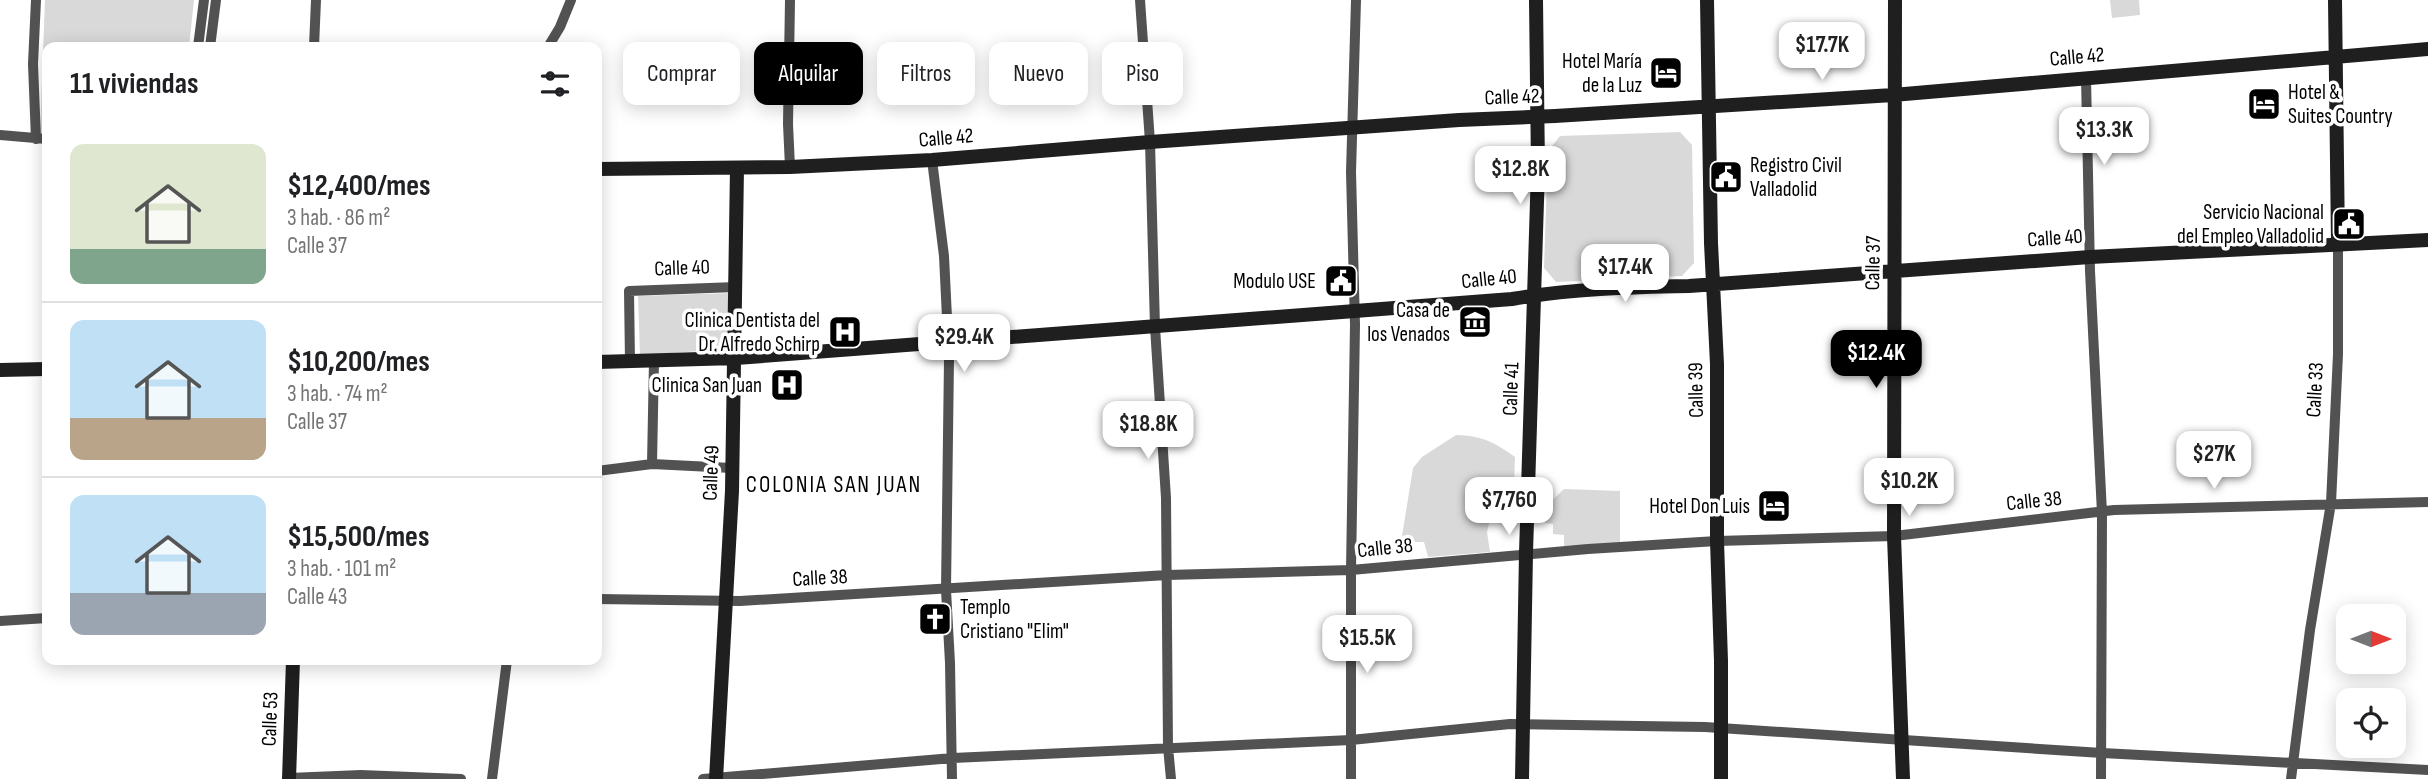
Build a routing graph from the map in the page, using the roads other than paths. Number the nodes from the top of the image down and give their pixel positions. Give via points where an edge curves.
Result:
1 (36, 0) edge
2 (204, 0) edge
3 (216, 0) edge
4 (316, 0) edge
5 (571, 0) edge
6 (790, 0) edge
7 (1140, 0) edge
8 (1356, 0) edge
9 (1536, 0) edge
10 (1707, 0) edge
11 (1895, 0) edge
12 (2335, 0) edge
13 (199, 42) edge
14 (211, 42) edge
15 (314, 42) edge
16 (551, 42) edge
17 (2428, 49) edge
18 (2335, 57) junction
19 (2086, 77) junction
20 (1893, 95) junction
21 (1709, 107) junction
22 (1537, 117) junction
23 (1351, 127) junction
24 (0, 135) edge
25 (42, 139) edge
26 (1150, 142) junction
27 (932, 160) junction
28 (790, 167) junction
29 (737, 168) junction
30 (602, 169) edge
31 (2428, 240) edge
32 (2338, 243) junction
33 (2090, 257) junction
34 (1894, 271) junction
35 (1713, 284) junction
36 (736, 287) junction
37 (1534, 295) junction
38 (1355, 310) junction
39 (1155, 327) junction
40 (947, 343) junction
41 (736, 358) junction
42 (654, 361) junction
43 (602, 362) edge
44 (630, 362) junction
45 (42, 369) edge
46 (0, 370) edge
47 (652, 464) junction
48 (732, 468) junction
49 (602, 470) edge
50 (2428, 502) edge
51 (2330, 503) junction
52 (2102, 513) junction
53 (1894, 536) junction
54 (1717, 541) junction
55 (1526, 553) junction
56 (1351, 570) junction
57 (1167, 575) junction
58 (946, 590) junction
59 (602, 599) edge
60 (725, 601) junction
61 (42, 618) edge
62 (0, 621) edge
63 (293, 665) edge
64 (506, 665) edge
65 (1522, 724) junction
66 (1721, 728) junction
67 (1351, 740) junction
68 (1903, 741) junction
69 (1168, 747) junction
70 (2102, 753) junction
71 (953, 758) junction
72 (2294, 764) junction
73 (2428, 770) edge
74 (289, 778) edge
75 (712, 778) edge
76 (461, 779) edge
77 (492, 779) edge
78 (952, 779) edge
79 (1171, 779) edge
80 (1351, 779) edge
81 (1522, 779) edge
82 (1721, 779) edge
83 (1903, 779) edge
84 (2101, 779) edge
85 (2291, 779) edge

1 - 25 street via 33,64
2 - 13 street
3 - 14 street
4 - 15 street
5 - 16 street
6 - 28 street
7 - 26 street
8 - 23 street
9 - 22 main road, Calle 41
10 - 21 main road, Calle 39
11 - 20 main road, Calle 37
12 - 18 main road, Calle 33
17 - 18 main road, Calle 42
18 - 19 main road, Calle 42
18 - 32 main road, Calle 33
19 - 20 main road, Calle 42
19 - 33 street
20 - 21 main road, Calle 42
20 - 34 main road, Calle 37
21 - 22 main road, Calle 42
21 - 35 main road, Calle 39
22 - 23 main road, Calle 42
22 - 37 main road, Calle 41
23 - 26 main road, Calle 42
23 - 38 street
24 - 25 street
26 - 27 main road, Calle 42
26 - 39 street
27 - 28 main road, Calle 42
27 - 40 street via 944,256
28 - 29 main road, Calle 42
29 - 30 main road, Calle 42
29 - 36 main road, Calle 49
31 - 32 main road, Calle 40
32 - 33 main road, Calle 40
32 - 51 street, Calle 33
33 - 34 main road, Calle 40
33 - 52 street
34 - 35 main road, Calle 40
34 - 53 main road, Calle 37
35 - 37 main road, Calle 40
35 - 54 main road, Calle 39
36 - 41 main road, Calle 49
36 - 44 street, Calle 40 via 629,291
37 - 38 main road, Calle 40
37 - 55 main road, Calle 41
38 - 39 main road, Calle 40
38 - 56 street
39 - 40 main road, Calle 40
39 - 57 street
40 - 41 main road, Calle 40
40 - 58 street
41 - 42 main road, Calle 40
41 - 48 main road, Calle 49
42 - 44 main road, Calle 40
42 - 47 street
43 - 44 main road, Calle 40
45 - 46 main road
47 - 48 street
47 - 49 street
48 - 60 main road, Calle 49
50 - 51 street, Calle 38
51 - 52 street, Calle 38
51 - 72 street, Calle 33
52 - 53 street, Calle 38
52 - 70 street
53 - 54 street, Calle 38
53 - 68 main road, Calle 37
54 - 55 street, Calle 38
54 - 66 main road, Calle 39
55 - 56 street, Calle 38
55 - 65 main road, Calle 41
56 - 57 street, Calle 38
56 - 67 street
57 - 58 street, Calle 38
57 - 69 street
58 - 60 street, Calle 38
58 - 71 street
59 - 60 street, Calle 38
60 - 75 main road, Calle 49
61 - 62 street
63 - 74 main road, Calle 53
64 - 77 street
65 - 66 street
65 - 67 street
65 - 81 main road, Calle 41
66 - 68 street
66 - 82 main road, Calle 39
67 - 69 street
67 - 80 street
68 - 70 street
68 - 83 main road, Calle 37
69 - 71 street
69 - 79 street
70 - 72 street
70 - 84 street
71 - 75 street
71 - 78 street
72 - 73 street
72 - 85 street, Calle 33
74 - 76 street

